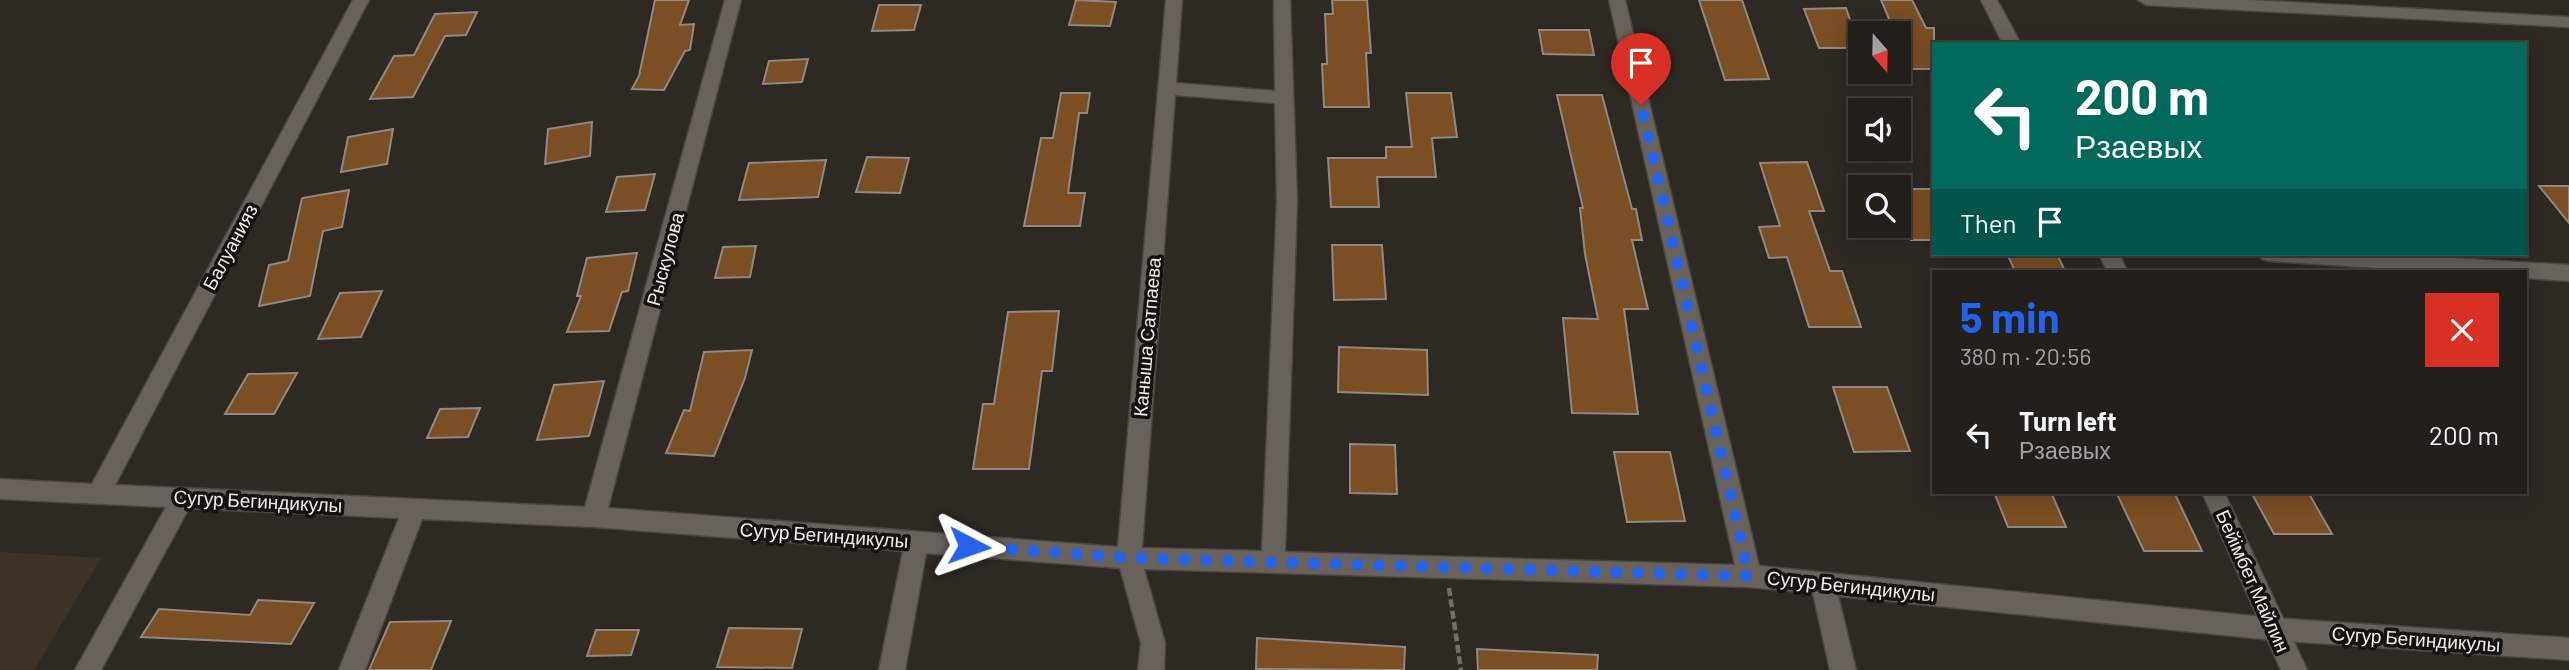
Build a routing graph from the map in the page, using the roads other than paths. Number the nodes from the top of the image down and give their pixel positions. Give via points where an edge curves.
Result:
1 (361, 0) edge
2 (733, 0) edge
3 (1174, 0) edge
4 (1282, 0) edge
5 (1617, 0) edge
6 (1989, 0) edge
7 (2146, 0) edge
8 (2569, 22) edge
9 (2011, 42) edge
10 (1167, 89) junction
11 (1284, 98) junction
12 (2301, 256) edge
13 (2522, 270) edge
14 (2527, 270) edge
15 (2569, 273) edge
16 (0, 489) edge
17 (99, 493) junction
18 (2214, 494) edge
19 (183, 497) junction
20 (414, 508) junction
21 (594, 517) junction
22 (916, 542) junction
23 (1129, 558) junction
24 (1273, 562) junction
25 (1749, 576) junction
26 (1823, 583) junction
27 (2273, 629) junction
28 (2569, 649) edge
29 (88, 670) edge
30 (352, 670) edge
31 (892, 670) edge
32 (1152, 670) edge
33 (1843, 670) edge
34 (2294, 670) edge

1 - 17 street, Балуанияз
2 - 21 street, Рыскулова
3 - 10 street, Каныша Сатпаева
4 - 11 street
5 - 25 street
6 - 9 street
7 - 8 street
10 - 11 street
10 - 23 street, Каныша Сатпаева
11 - 24 street via 1287,201
12 - 13 street
14 - 15 street
16 - 17 street, Сугур Бегиндикулы
17 - 19 street, Сугур Бегиндикулы
18 - 27 street, Бейімбет Майлин
19 - 20 street, Сугур Бегиндикулы
19 - 29 street
20 - 21 street, Сугур Бегиндикулы
20 - 30 street
21 - 22 street, Сугур Бегиндикулы
22 - 23 street, Сугур Бегиндикулы
22 - 31 street
23 - 24 street, Сугур Бегиндикулы
23 - 32 street, Каныша Сатпаева via 1153,643
24 - 25 street, Сугур Бегиндикулы
25 - 26 street, Сугур Бегиндикулы
26 - 27 street, Сугур Бегиндикулы
26 - 33 street
27 - 28 street, Сугур Бегиндикулы
27 - 34 street, Бейімбет Майлин

